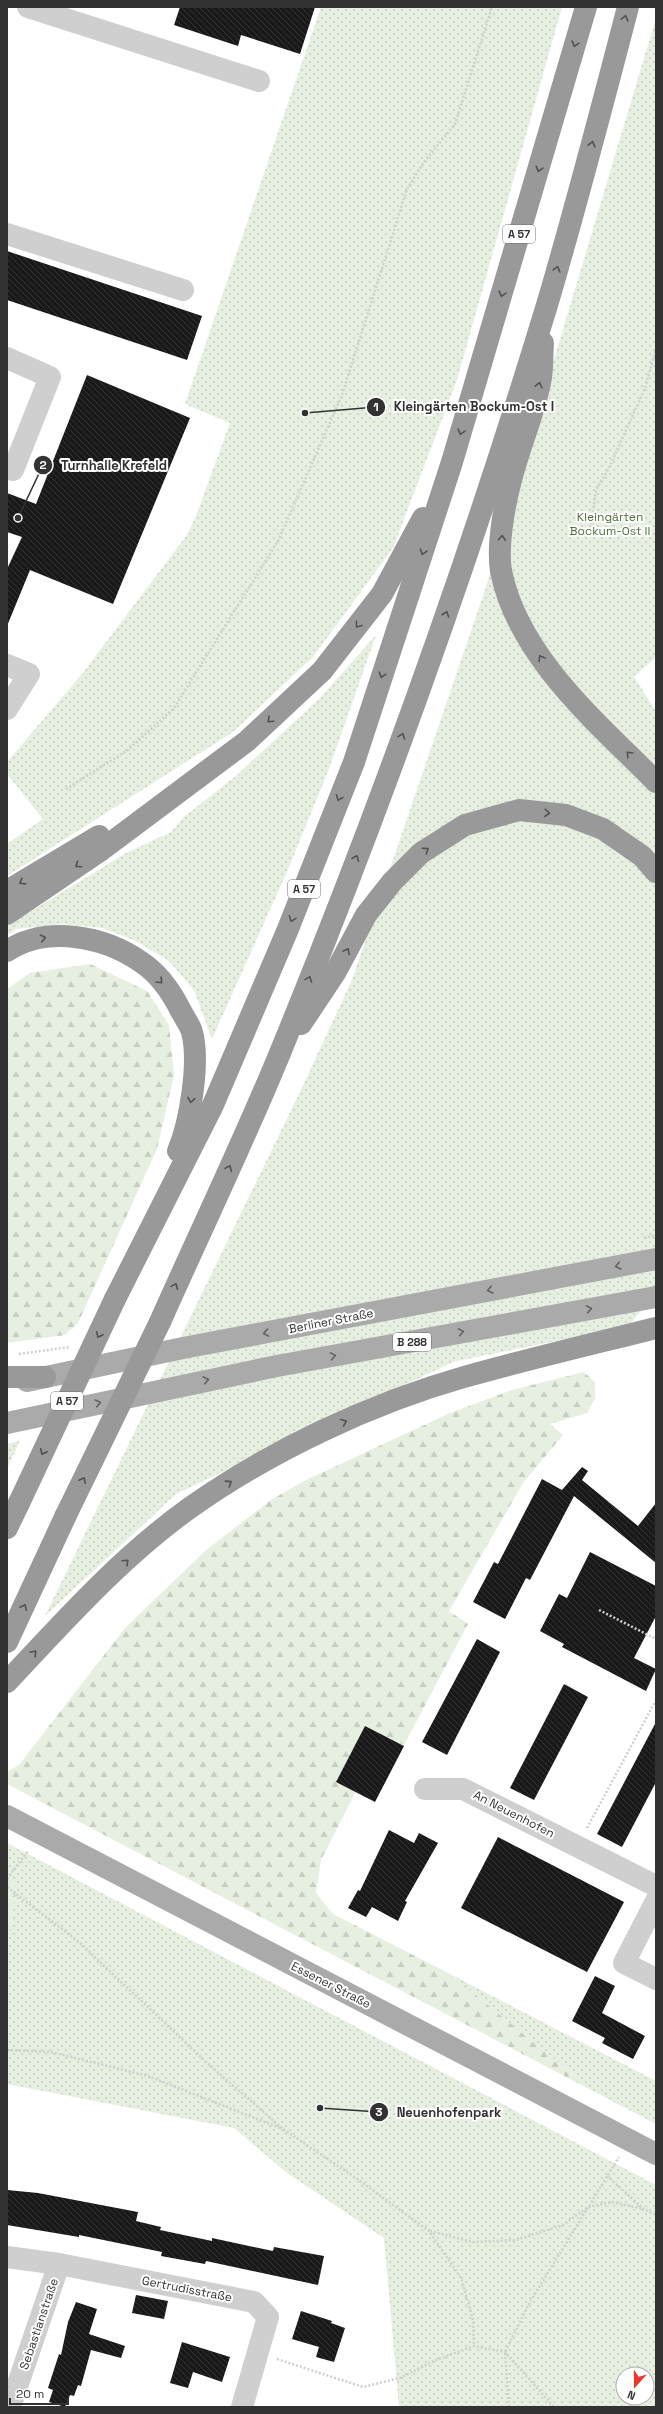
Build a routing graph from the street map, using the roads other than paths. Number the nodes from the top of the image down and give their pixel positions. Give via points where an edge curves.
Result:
1 (28, 7) edge
2 (586, 7) edge
3 (628, 7) edge
4 (259, 81) dead end
5 (7, 234) edge
6 (183, 290) dead end
7 (546, 306) junction
8 (7, 358) edge
9 (452, 462) junction
10 (13, 470) dead end
11 (7, 665) edge
12 (7, 709) edge
13 (656, 782) edge
14 (165, 800) junction
15 (656, 872) edge
16 (7, 891) edge
17 (7, 914) edge
18 (7, 951) edge
19 (279, 1054) junction
20 (656, 1259) edge
21 (656, 1297) edge
22 (115, 1299) junction
23 (656, 1328) edge
24 (7, 1377) edge
25 (45, 1377) junction
26 (7, 1386) edge
27 (7, 1423) edge
28 (7, 1528) edge
29 (7, 1642) edge
30 (7, 1682) edge
31 (425, 1789) dead end
32 (7, 1816) edge
33 (656, 1886) edge
34 (656, 1901) edge
35 (656, 1979) edge
36 (656, 2154) edge
37 (7, 2257) edge
38 (59, 2264) junction
39 (10, 2407) edge
40 (242, 2407) edge

1 - 4 street
2 -> 9 highway, A 57
7 -> 3 highway
5 - 6 street
13 -> 7 highway via 547,668 521,625 509,598 501,570 501,537 510,485 540,382
19 -> 7 highway via 404,732 448,609
8 - 10 street via 50,378
9 -> 14 highway via 382,594 322,671 247,741
9 -> 22 highway, A 57 via 354,762 288,929 213,1105
11 - 12 street via 29,674
14 -> 16 highway via 66,854
14 -> 17 highway via 100,850
19 -> 15 highway via 335,973 366,915 392,882 421,853 465,825 519,810 566,815 604,829 642,856
18 -> 22 highway via 18,944 58,935 105,942 142,962 171,992 192,1032 195,1074 186,1134
29 -> 19 highway, bridge via 160,1322
20 -> 25 main road, Berliner Straße via 183,1348
27 -> 21 main road, B 288 via 269,1368
22 -> 28 highway, A 57, bridge
30 -> 23 highway via 81,1604 144,1545 191,1507 243,1474 310,1437 384,1405 463,1377
24 - 25 highway
25 - 26 main road, Berliner Straße
31 - 33 street, An Neuenhofen via 463,1790
32 - 36 main road, Essener Straße
34 - 35 street via 624,1962
37 - 38 street, Gertrudisstraße
38 - 39 street, Sebastianstraße
38 - 40 street, Gertrudisstraße via 254,2302 268,2317

